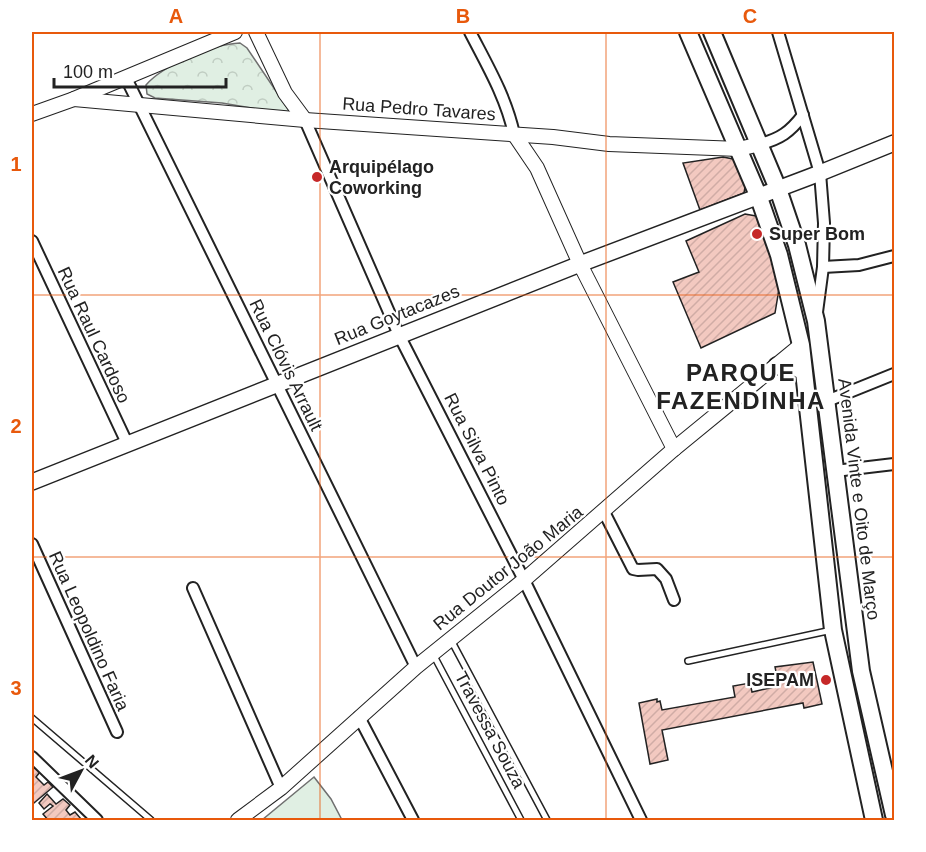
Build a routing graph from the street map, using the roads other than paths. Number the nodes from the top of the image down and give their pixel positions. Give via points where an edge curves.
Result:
1 (235, 32) edge
2 (256, 32) edge
3 (471, 32) edge
4 (688, 32) edge
5 (712, 32) edge
6 (778, 32) edge
7 (126, 78) junction
8 (285, 93) junction
9 (74, 99) junction
10 (139, 104) junction
11 (32, 114) edge
12 (803, 115) junction
13 (279, 117) junction
14 (305, 120) junction
15 (514, 134) junction
16 (553, 137) junction
17 (894, 143) edge
18 (760, 144) junction
19 (740, 149) junction
20 (537, 168) junction
21 (820, 173) junction
22 (778, 189) junction
23 (758, 195) junction
24 (32, 241) edge
25 (894, 256) edge
26 (580, 264) junction
27 (823, 267) junction
28 (816, 321) junction
29 (399, 335) junction
30 (801, 345) junction
31 (777, 366) junction
32 (803, 371) junction
33 (894, 374) edge
34 (276, 383) junction
35 (827, 401) junction
36 (127, 443) junction
37 (674, 449) junction
38 (894, 464) edge
39 (835, 471) junction
40 (32, 482) edge
41 (604, 512) junction
42 (32, 544) edge
43 (524, 580) junction
44 (193, 588) dead end
45 (674, 600) dead end
46 (833, 630) junction
47 (450, 639) junction
48 (432, 653) junction
49 (688, 661) dead end
50 (416, 667) junction
51 (359, 717) junction
52 (32, 718) edge
53 (117, 732) dead end
54 (32, 757) edge
55 (281, 788) junction
56 (894, 815) edge
57 (97, 820) edge
58 (151, 820) edge
59 (238, 820) edge
60 (413, 820) edge
61 (521, 820) edge
62 (547, 820) edge
63 (640, 820) edge
64 (874, 820) edge

1 - 7 street
2 - 8 street, Rua Silva Pinto
3 - 15 street via 510,114
4 - 19 main road
5 - 18 main road
6 - 12 street
7 - 9 street
7 - 10 street, Rua Clóvis Arrault
8 - 13 street
8 - 14 street, Rua Silva Pinto
9 - 10 street, Rua Pedro Tavares
9 - 11 street
10 - 13 street, Rua Pedro Tavares
10 - 34 street, Rua Clóvis Arrault
12 - 18 street via 785,135
12 - 21 street
13 - 14 street, Rua Pedro Tavares
14 - 15 street, Rua Pedro Tavares
14 - 29 street, Rua Silva Pinto
15 - 16 street, Rua Pedro Tavares
15 - 20 street
16 - 19 street, Rua Pedro Tavares via 609,144
16 - 20 street via 541,146
17 - 21 main road, Rua Goytacazes
18 - 19 street, Rua Pedro Tavares
18 - 22 main road, Avenida Vinte e Oito de Março
19 - 23 main road
20 - 26 street
21 - 22 main road, Rua Goytacazes
21 - 27 street
22 - 23 main road, Rua Goytacazes
22 - 28 main road, Avenida Vinte e Oito de Março via 797,244
23 - 26 main road, Rua Goytacazes
23 - 30 main road via 779,255
24 - 36 street, Rua Raul Cardoso
25 - 27 street via 859,265
26 - 29 main road, Rua Goytacazes
26 - 37 street
27 - 28 street
28 - 30 main road via 813,332
28 - 35 main road, Avenida Vinte e Oito de Março
29 - 34 main road, Rua Goytacazes
29 - 43 street, Rua Silva Pinto
30 - 31 street, Rua Doutor João Maria
30 - 32 main road
31 - 32 main road
31 - 37 street, Rua Doutor João Maria
32 - 46 main road
33 - 35 street
34 - 36 main road, Rua Goytacazes
34 - 50 street, Rua Clóvis Arrault
35 - 39 main road, Avenida Vinte e Oito de Março
36 - 40 main road, Rua Goytacazes
37 - 41 street, Rua Doutor João Maria
38 - 39 street
39 - 56 main road, Avenida Vinte e Oito de Março via 861,671
41 - 43 street, Rua Doutor João Maria
41 - 45 street via 633,568 663,573
42 - 53 street, Rua Leopoldino Faria
43 - 47 street, Rua Doutor João Maria
43 - 63 street, Rua Silva Pinto
44 - 55 street
46 - 49 lane
46 - 64 main road
47 - 48 street, Rua Doutor João Maria
47 - 62 lane
48 - 50 street, Rua Doutor João Maria
48 - 61 lane, Travessa Souza
50 - 51 street, Rua Doutor João Maria
51 - 55 street, Rua Doutor João Maria
51 - 60 street
52 - 58 lane
54 - 57 street
55 - 59 street, Rua Doutor João Maria

